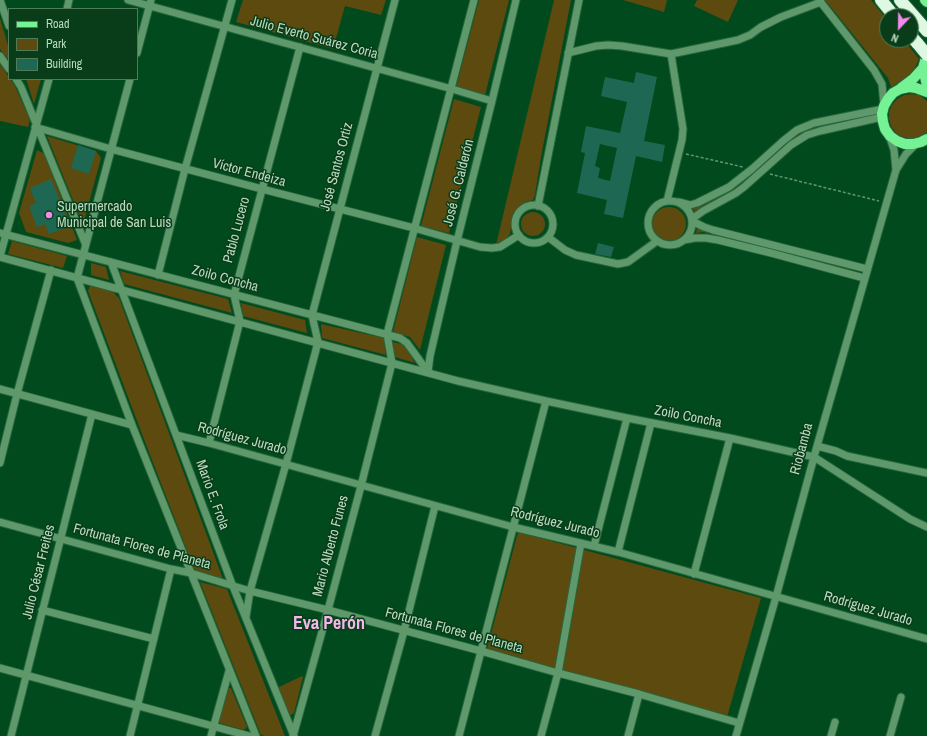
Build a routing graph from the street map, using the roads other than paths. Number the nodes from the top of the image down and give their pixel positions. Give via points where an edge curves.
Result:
1 (0, 0) edge
2 (128, 0) edge
3 (232, 0) edge
4 (395, 0) edge
5 (474, 0) edge
6 (516, 0) edge
7 (579, 0) edge
8 (881, 0) edge
9 (900, 0) edge
10 (820, 1) edge
11 (150, 3) edge
12 (888, 8) edge
13 (8, 23) edge
14 (225, 27) junction
15 (925, 29) edge
16 (919, 46) edge
17 (300, 47) junction
18 (138, 49) edge
19 (568, 53) junction
20 (671, 54) junction
21 (927, 55) edge
22 (0, 56) edge
23 (8, 68) edge
24 (377, 68) junction
25 (923, 68) junction
26 (17, 80) edge
27 (20, 80) edge
28 (49, 80) edge
29 (130, 80) edge
30 (927, 86) edge
31 (21, 87) junction
32 (452, 89) junction
33 (900, 89) junction
34 (927, 92) edge
35 (492, 101) junction
36 (883, 111) junction
37 (36, 126) junction
38 (888, 133) junction
39 (923, 143) edge
40 (111, 149) junction
41 (185, 169) junction
42 (896, 170) junction
43 (262, 189) junction
44 (667, 201) junction
45 (679, 202) junction
46 (538, 206) junction
47 (339, 210) junction
48 (692, 220) junction
49 (414, 228) junction
50 (3, 234) edge
51 (519, 235) junction
52 (548, 237) junction
53 (684, 240) junction
54 (457, 241) junction
55 (657, 241) junction
56 (85, 243) junction
57 (82, 255) junction
58 (0, 256) edge
59 (111, 262) junction
60 (867, 268) junction
61 (50, 270) junction
62 (158, 275) junction
63 (77, 278) junction
64 (864, 278) junction
65 (121, 290) junction
66 (234, 295) junction
67 (312, 315) junction
68 (240, 321) junction
69 (387, 334) junction
70 (318, 342) junction
71 (392, 362) junction
72 (428, 372) junction
73 (0, 389) edge
74 (17, 394) junction
75 (546, 401) junction
76 (92, 414) junction
77 (627, 418) junction
78 (651, 423) junction
79 (132, 425) junction
80 (176, 435) junction
81 (730, 438) junction
82 (209, 443) junction
83 (817, 446) junction
84 (814, 457) junction
85 (0, 463) edge
86 (286, 464) junction
87 (927, 473) edge
88 (361, 486) junction
89 (436, 506) junction
90 (0, 522) edge
91 (513, 527) junction
92 (927, 527) edge
93 (60, 538) junction
94 (581, 543) junction
95 (594, 546) junction
96 (618, 552) junction
97 (171, 569) junction
98 (191, 573) junction
99 (694, 574) junction
100 (232, 584) junction
101 (250, 591) junction
102 (776, 597) junction
103 (42, 610) junction
104 (328, 610) junction
105 (246, 617) junction
106 (404, 631) junction
107 (927, 639) edge
108 (154, 640) junction
109 (481, 651) junction
110 (0, 668) edge
111 (229, 671) junction
112 (558, 673) junction
113 (26, 675) junction
114 (639, 694) junction
115 (901, 697) dead end
116 (137, 705) junction
117 (835, 722) dead end
118 (739, 723) junction
119 (214, 726) junction
120 (293, 735) edge
121 (11, 736) edge
122 (130, 736) edge
123 (211, 736) edge
124 (249, 736) edge
125 (256, 736) edge
126 (375, 736) edge
127 (459, 736) edge
128 (541, 736) edge
129 (628, 736) edge
130 (736, 736) edge
131 (831, 736) edge
132 (890, 736) edge

1 - 13 street
2 - 11 street, Julio Everto Suárez Coria
3 - 14 street
4 - 24 street, José Santos Ortiz
5 - 32 street
6 - 35 street, José G. Calderón
7 - 19 street
8 - 12 highway
9 - 15 highway
10 - 20 street via 781,17 738,40
10 - 36 street via 874,70 882,84
11 - 14 street, Julio Everto Suárez Coria
11 - 18 street
14 - 17 street, Julio Everto Suárez Coria
14 - 41 street
16 - 21 highway, bridge
17 - 24 street, Julio Everto Suárez Coria
17 - 43 street, Pablo Lucero
19 - 20 street via 608,45
19 - 46 street
20 - 44 street via 683,129
21 - 25 main road
22 - 23 street
24 - 32 street, Julio Everto Suárez Coria
24 - 47 street, José Santos Ortiz
25 - 30 main road
25 - 33 main road via 914,79
26 - 31 street
27 - 31 street
28 - 37 street
29 - 40 street
31 - 37 street
32 - 35 street, Julio Everto Suárez Coria
32 - 49 street
33 - 34 main road via 909,87
33 - 36 main road via 888,99
35 - 54 street, José G. Calderón
36 - 38 main road via 883,122
36 - 45 street via 814,123 798,130 729,187 697,203 690,205
36 - 48 street via 807,135 791,145 736,193
37 - 40 street, Víctor Endeiza
37 - 50 street
37 - 56 street
38 - 39 main road via 905,144
38 - 42 street, Riobamba via 894,150
39 - 42 street, Riobamba via 906,154
40 - 41 street, Víctor Endeiza
40 - 56 street
41 - 43 street, Víctor Endeiza
41 - 62 street
42 - 60 street, Riobamba
43 - 47 street, Víctor Endeiza
43 - 66 street, Pablo Lucero
44 - 45 street
44 - 55 street via 655,206 648,218 649,231
45 - 48 street via 688,209
46 - 51 street via 527,207 518,214 515,224
46 - 52 street via 548,211 553,221
47 - 49 street, Víctor Endeiza
47 - 67 street, José Santos Ortiz
48 - 53 street via 690,232
48 - 60 street via 713,230
49 - 54 street, Víctor Endeiza
49 - 69 street
50 - 57 street, Zoilo Concha
50 - 58 street
51 - 52 street via 527,242 533,243
51 - 54 street, Víctor Endeiza via 500,247 492,248
52 - 55 street via 576,255 618,264 628,262
53 - 55 street via 674,245
53 - 64 street via 718,240
54 - 72 street, José G. Calderón
56 - 57 street
57 - 59 street, Zoilo Concha
57 - 63 street
58 - 61 street, Zoilo Concha
59 - 62 street, Zoilo Concha
59 - 65 street, Mario E. Frola
60 - 64 street, Riobamba
61 - 63 street, Zoilo Concha
61 - 74 street
62 - 66 street, Zoilo Concha
63 - 65 street, Zoilo Concha
63 - 79 street
64 - 83 street, Riobamba
65 - 68 street, Zoilo Concha
65 - 80 street, Mario E. Frola
66 - 67 street, Zoilo Concha
66 - 68 street, Pablo Lucero
67 - 69 street, Zoilo Concha
67 - 70 street, José Santos Ortiz
68 - 70 street, Zoilo Concha
68 - 82 street, Pablo Lucero
69 - 71 street
69 - 72 street, Zoilo Concha via 408,343
70 - 71 street, Zoilo Concha
70 - 86 street
71 - 72 street, Zoilo Concha
71 - 88 street, Mario Alberto Funes
72 - 75 street, Zoilo Concha
73 - 74 street
74 - 76 street
74 - 85 street
75 - 77 street, Zoilo Concha
75 - 91 street
76 - 79 street
76 - 93 street, Julio César Freites
77 - 78 street, Zoilo Concha
77 - 95 street
78 - 81 street, Zoilo Concha
78 - 96 street
79 - 98 street
80 - 82 street, Rodríguez Jurado
80 - 100 street, Mario E. Frola
81 - 84 street, Zoilo Concha
81 - 99 street
82 - 86 street, Rodríguez Jurado
83 - 84 street, Riobamba
83 - 87 street via 847,456
84 - 92 street, Zoilo Concha via 910,519
84 - 102 street, Riobamba
86 - 88 street, Rodríguez Jurado
86 - 101 street
88 - 89 street, Rodríguez Jurado
88 - 104 street, Mario Alberto Funes
89 - 91 street, Rodríguez Jurado
89 - 106 street
90 - 93 street, Fortunata Flores de Planeta
91 - 94 street, Rodríguez Jurado
91 - 109 street
93 - 97 street, Fortunata Flores de Planeta
93 - 103 street, Julio César Freites
94 - 95 street, Rodríguez Jurado
94 - 112 street
95 - 96 street, Rodríguez Jurado
96 - 99 street, Rodríguez Jurado
97 - 98 street, Fortunata Flores de Planeta
97 - 108 street
98 - 100 street, Fortunata Flores de Planeta
98 - 111 street
99 - 102 street, Rodríguez Jurado
100 - 101 street, Fortunata Flores de Planeta
100 - 105 street, Mario E. Frola
101 - 104 street, Fortunata Flores de Planeta
101 - 105 street
102 - 107 street, Rodríguez Jurado
102 - 118 street, Riobamba
103 - 108 street
103 - 113 street, Julio César Freites
104 - 106 street, Fortunata Flores de Planeta
104 - 120 street, Mario Alberto Funes
105 - 120 street, Mario E. Frola
106 - 109 street, Fortunata Flores de Planeta
106 - 126 street
108 - 116 street
109 - 112 street, Fortunata Flores de Planeta
109 - 127 street
110 - 113 street
111 - 119 street
111 - 125 street
112 - 114 street, Fortunata Flores de Planeta
112 - 128 street
113 - 116 street
113 - 121 street, Julio César Freites
114 - 118 street, Fortunata Flores de Planeta
114 - 129 street
115 - 132 street
116 - 119 street
116 - 122 street
117 - 131 street
118 - 130 street, Riobamba
119 - 123 street
119 - 124 street

